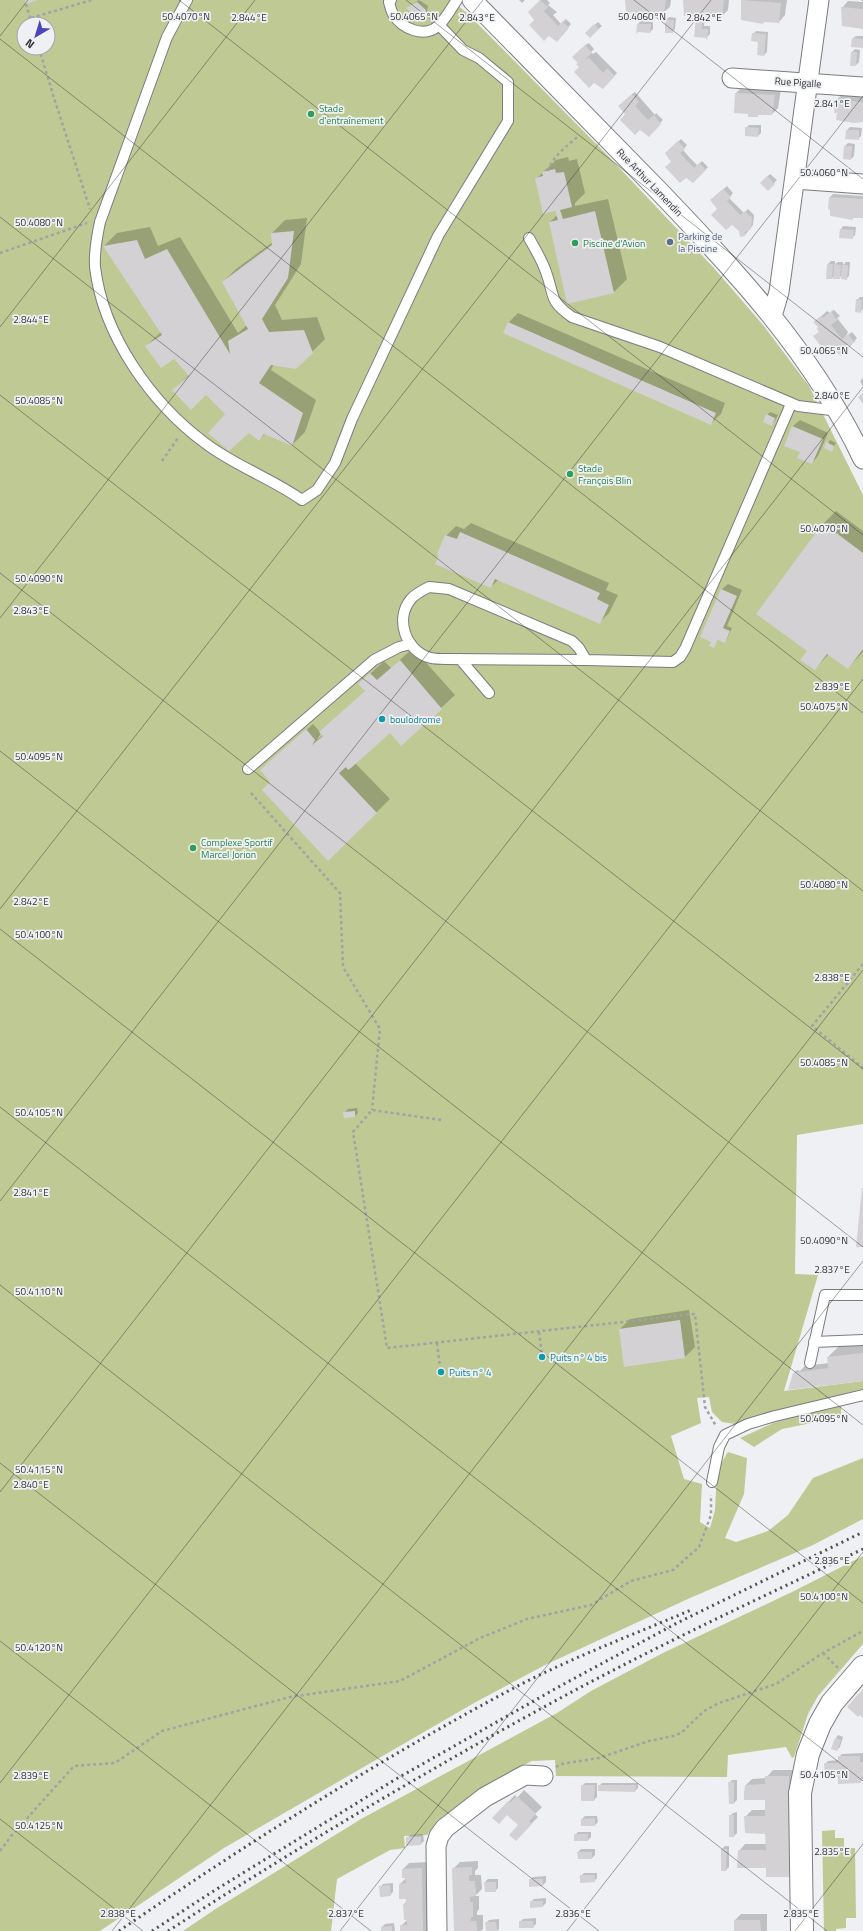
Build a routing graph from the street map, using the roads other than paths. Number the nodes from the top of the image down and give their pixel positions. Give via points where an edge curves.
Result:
1 (187, 0) edge
2 (457, 0) edge
3 (472, 0) edge
4 (818, 0) edge
5 (388, 1) edge
6 (439, 25) junction
7 (732, 78) dead end
8 (809, 83) junction
9 (863, 87) edge
10 (795, 179) junction
11 (863, 184) edge
12 (529, 238) dead end
13 (772, 316) junction
14 (791, 404) junction
15 (839, 411) junction
16 (863, 459) edge
17 (411, 644) junction
18 (460, 659) junction
19 (586, 660) junction
20 (489, 693) dead end
21 (248, 769) dead end
22 (863, 1295) edge
23 (863, 1340) edge
24 (814, 1342) junction
25 (810, 1362) dead end
26 (863, 1395) edge
27 (712, 1482) road end
28 (863, 1667) edge
29 (543, 1776) road end
30 (437, 1931) edge
31 (802, 1931) edge

1 - 6 lane via 167,37 97,220 95,266 100,291 110,324 123,350 159,400 185,427 204,443 240,466 302,500 317,490 335,463 352,419 438,236 508,121 508,82 479,58 463,50
2 - 6 lane
3 - 13 street, Rue Arthur Lamendin via 707,241
4 - 8 street
5 - 6 lane via 393,14 414,31 429,32
7 - 8 street, Rue Pigalle
8 - 9 street, Rue Pigalle
8 - 10 street
10 - 11 street
10 - 13 street via 779,292
12 - 14 lane via 546,272 553,300 572,317 660,347
13 - 15 street, Rue Arthur Lamendin via 812,369
14 - 15 lane
14 - 19 lane via 680,657 673,662
15 - 16 street, Rue Arthur Lamendin
17 - 18 lane via 429,658
17 - 19 lane via 403,630 406,608 418,593 429,587 438,587 449,589 572,641
17 - 21 lane via 399,647 374,660
18 - 19 lane
18 - 20 lane
22 - 24 lane via 825,1295
23 - 24 lane
24 - 25 lane
26 - 27 lane via 774,1416 725,1435 719,1447
28 - 31 street via 832,1703 808,1754 800,1793
29 - 30 street via 525,1775 485,1797 454,1819 439,1836 436,1846

